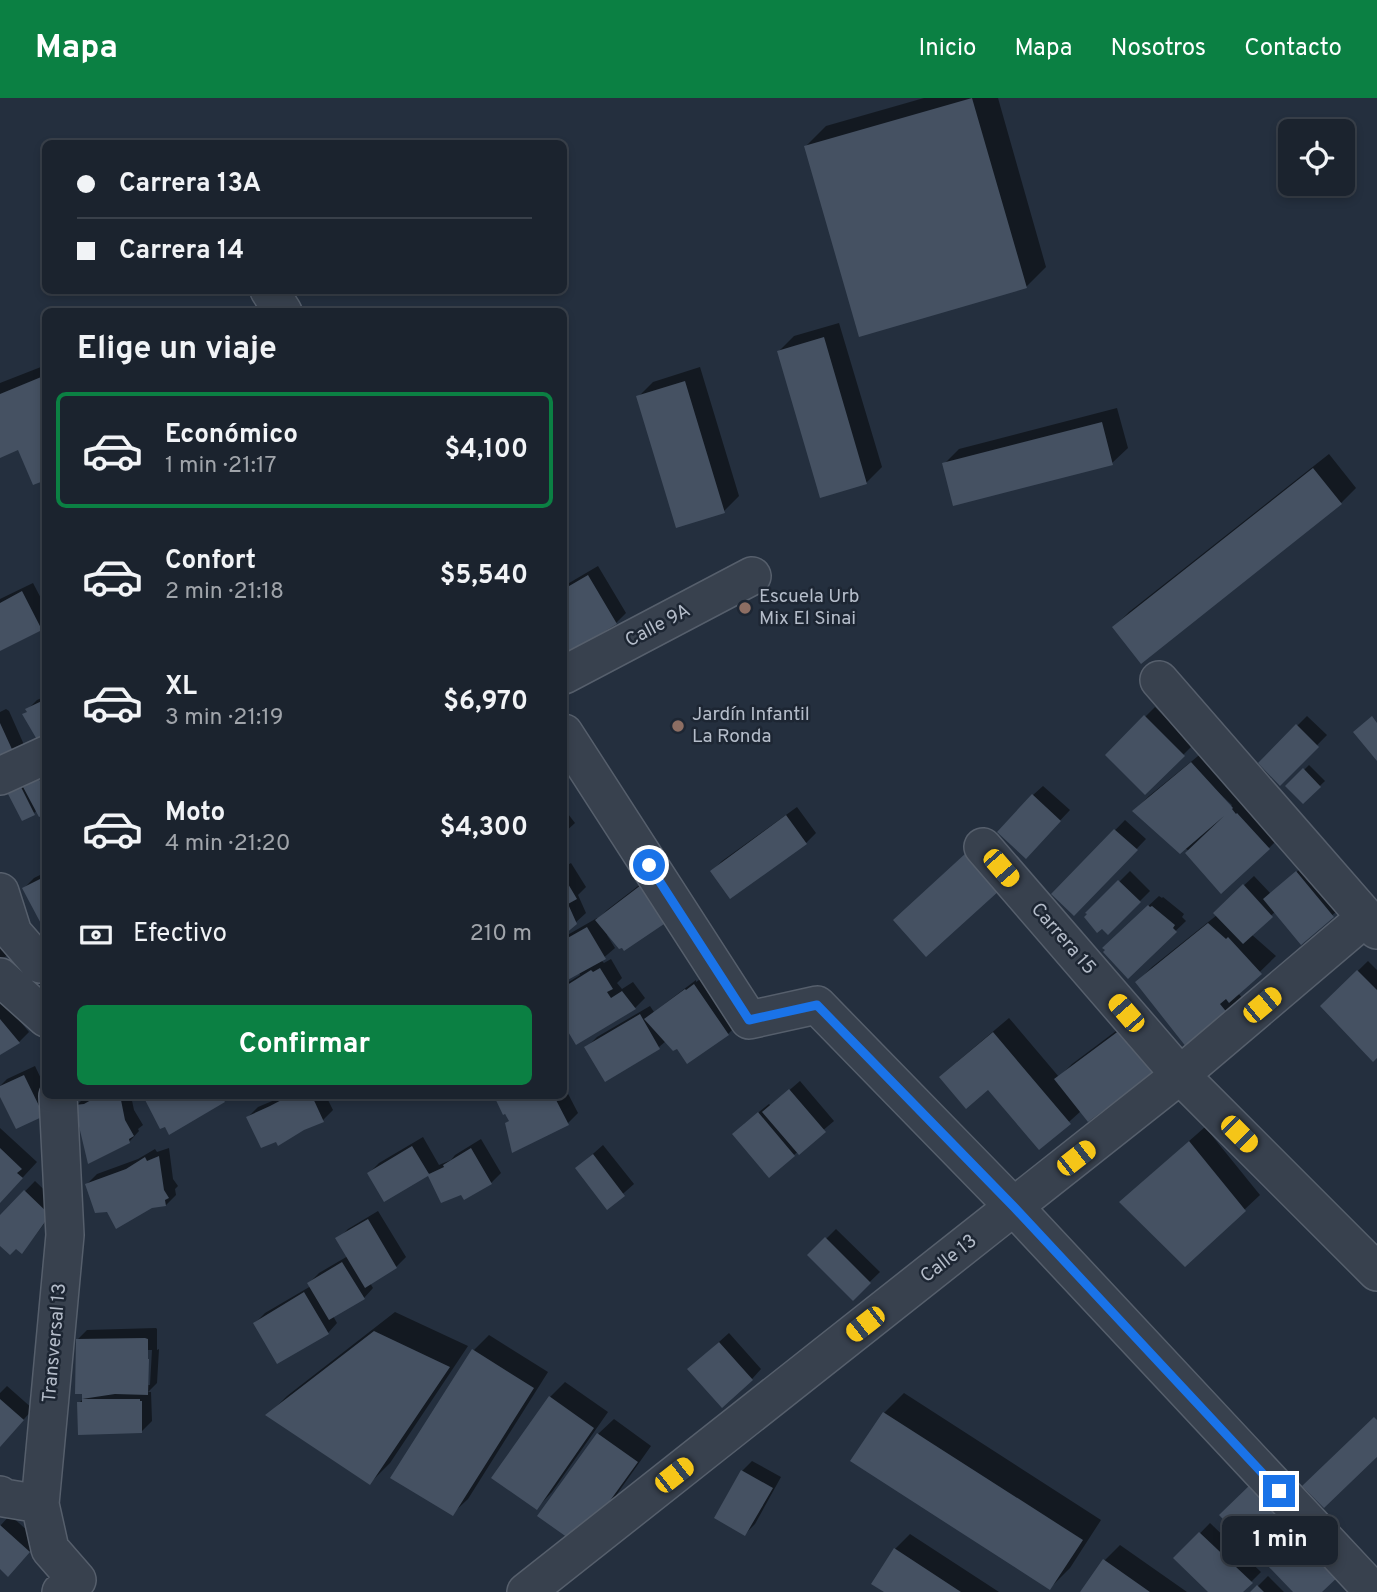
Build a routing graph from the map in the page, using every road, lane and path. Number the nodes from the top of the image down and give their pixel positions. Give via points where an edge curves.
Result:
1 (752, 576) dead end
2 (567, 674) edge
3 (1159, 680) dead end
4 (567, 738) edge
5 (42, 757) edge
6 (0, 776) edge
7 (984, 847) dead end
8 (0, 892) edge
9 (1371, 924) edge
10 (42, 962) edge
11 (0, 977) edge
12 (42, 1014) edge
13 (1180, 1075) junction
14 (58, 1099) edge
15 (1014, 1207) junction
16 (1377, 1272) edge
17 (0, 1495) edge
18 (40, 1504) junction
19 (69, 1586) edge
20 (526, 1592) edge
21 (1374, 1592) edge

1 - 2 street, Calle 9A
3 - 9 street
4 - 15 street via 749,1020 817,1005
5 - 6 street
7 - 13 street, Carrera 15
8 - 10 street via 13,933
9 - 13 street, Calle 13
11 - 12 street
13 - 15 street, Calle 13
13 - 16 street, Carrera 15
14 - 18 street, Transversal 13 via 65,1235
15 - 20 street, Calle 13
15 - 21 street
17 - 18 street
18 - 19 street, Transversal 13 via 51,1549

